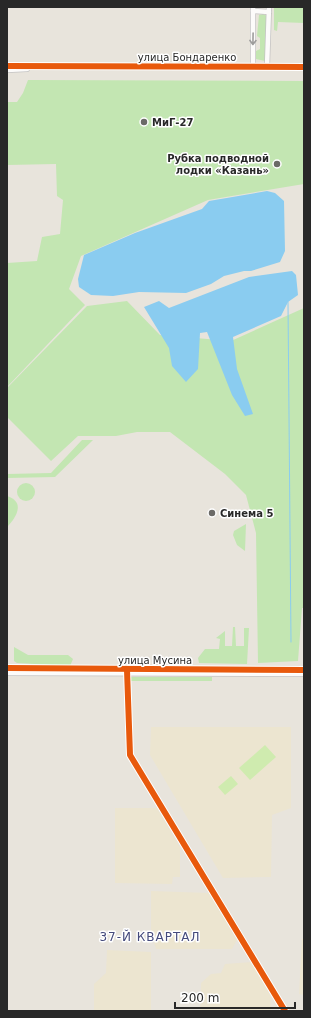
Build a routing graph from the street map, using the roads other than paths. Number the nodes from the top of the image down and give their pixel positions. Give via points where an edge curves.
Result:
1 (253, 9) edge
2 (269, 9) edge
3 (7, 66) edge
4 (253, 67) junction
5 (267, 67) junction
6 (304, 67) edge
7 (70, 68) junction
8 (7, 70) edge
9 (7, 668) edge
10 (304, 670) edge
11 (127, 672) junction
12 (7, 673) edge
13 (304, 674) edge
14 (285, 1011) edge

1 - 2 street
1 -> 4 street
2 - 5 street
3 - 7 street, улица Бондаренко
4 - 5 street, улица Бондаренко
4 - 7 street, улица Бондаренко
5 - 6 street, улица Бондаренко
7 - 8 street, улица Бондаренко
9 - 11 street, улица Мусина
10 - 11 street, улица Мусина
11 - 12 street, улица Мусина
11 - 13 street, улица Мусина
11 - 14 street via 130,755

